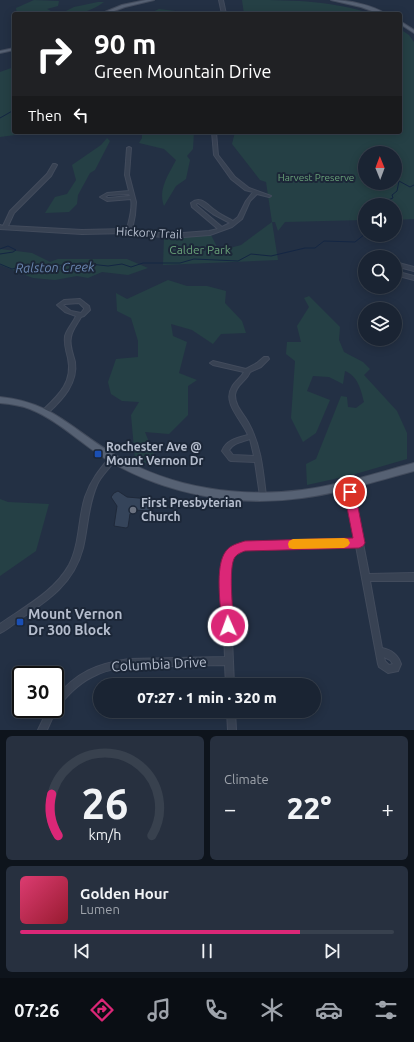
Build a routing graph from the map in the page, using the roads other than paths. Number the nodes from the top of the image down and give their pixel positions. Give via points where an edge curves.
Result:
1 (152, 0) edge
2 (221, 0) edge
3 (333, 0) edge
4 (108, 12) edge
5 (224, 12) edge
6 (378, 12) edge
7 (402, 23) edge
8 (414, 32) edge
9 (12, 49) edge
10 (0, 52) edge
11 (214, 134) edge
12 (129, 148) dead end
13 (55, 165) dead end
14 (255, 193) junction
15 (133, 194) junction
16 (269, 196) dead end
17 (234, 223) junction
18 (3, 227) edge
19 (221, 230) junction
20 (129, 231) junction
21 (402, 266) edge
22 (414, 269) edge
23 (402, 275) edge
24 (414, 278) edge
25 (79, 315) dead end
26 (266, 359) dead end
27 (213, 363) dead end
28 (238, 369) junction
29 (247, 371) junction
30 (242, 379) junction
31 (0, 400) edge
32 (46, 411) junction
33 (252, 436) junction
34 (113, 458) junction
35 (258, 459) junction
36 (414, 467) edge
37 (346, 485) junction
38 (263, 496) junction
39 (359, 543) junction
40 (414, 576) edge
41 (366, 578) junction
42 (0, 629) edge
43 (380, 652) dead end
44 (229, 661) junction
45 (230, 678) edge
46 (64, 693) edge
47 (48, 718) edge
48 (231, 718) edge
49 (42, 730) edge
50 (232, 730) edge

1 - 4 main road
2 - 5 street
3 - 6 main road
7 - 8 main road
9 - 10 main road
11 - 14 street via 215,151 220,163 238,184
12 - 15 street via 127,175
13 - 18 street via 49,175 12,212
14 - 16 street
14 - 17 street, Hickory Trail via 240,218
15 - 15 street via 107,200 102,197 107,194
15 - 20 street via 134,207
17 - 19 street, Hickory Trail
17 - 19 street via 201,202 194,203 194,206
18 - 20 street, Hickory Trail via 87,232
19 - 20 street, Hickory Trail via 170,236
21 - 22 street
23 - 24 street
25 - 32 street via 68,342 72,368 70,380 64,392
26 - 29 street
27 - 28 street
28 - 29 street
28 - 30 street via 235,373
29 - 30 street
30 - 33 street via 233,390 232,400
31 - 32 main road via 21,402
32 - 34 main road
33 - 35 street
33 - 35 street via 230,444 225,448 225,452 231,458
34 - 38 main road via 155,478 190,488 228,495
34 - 42 street via 92,487 79,548 66,575 44,599
35 - 38 street
36 - 37 main road
37 - 38 main road via 300,494
37 - 39 street via 350,492
39 - 41 street
39 - 44 street via 245,546 230,554 225,568
40 - 41 street
41 - 43 street
44 - 45 street
44 - 46 street, Columbia Drive via 129,663 107,666 88,674
47 - 49 street
48 - 50 street

